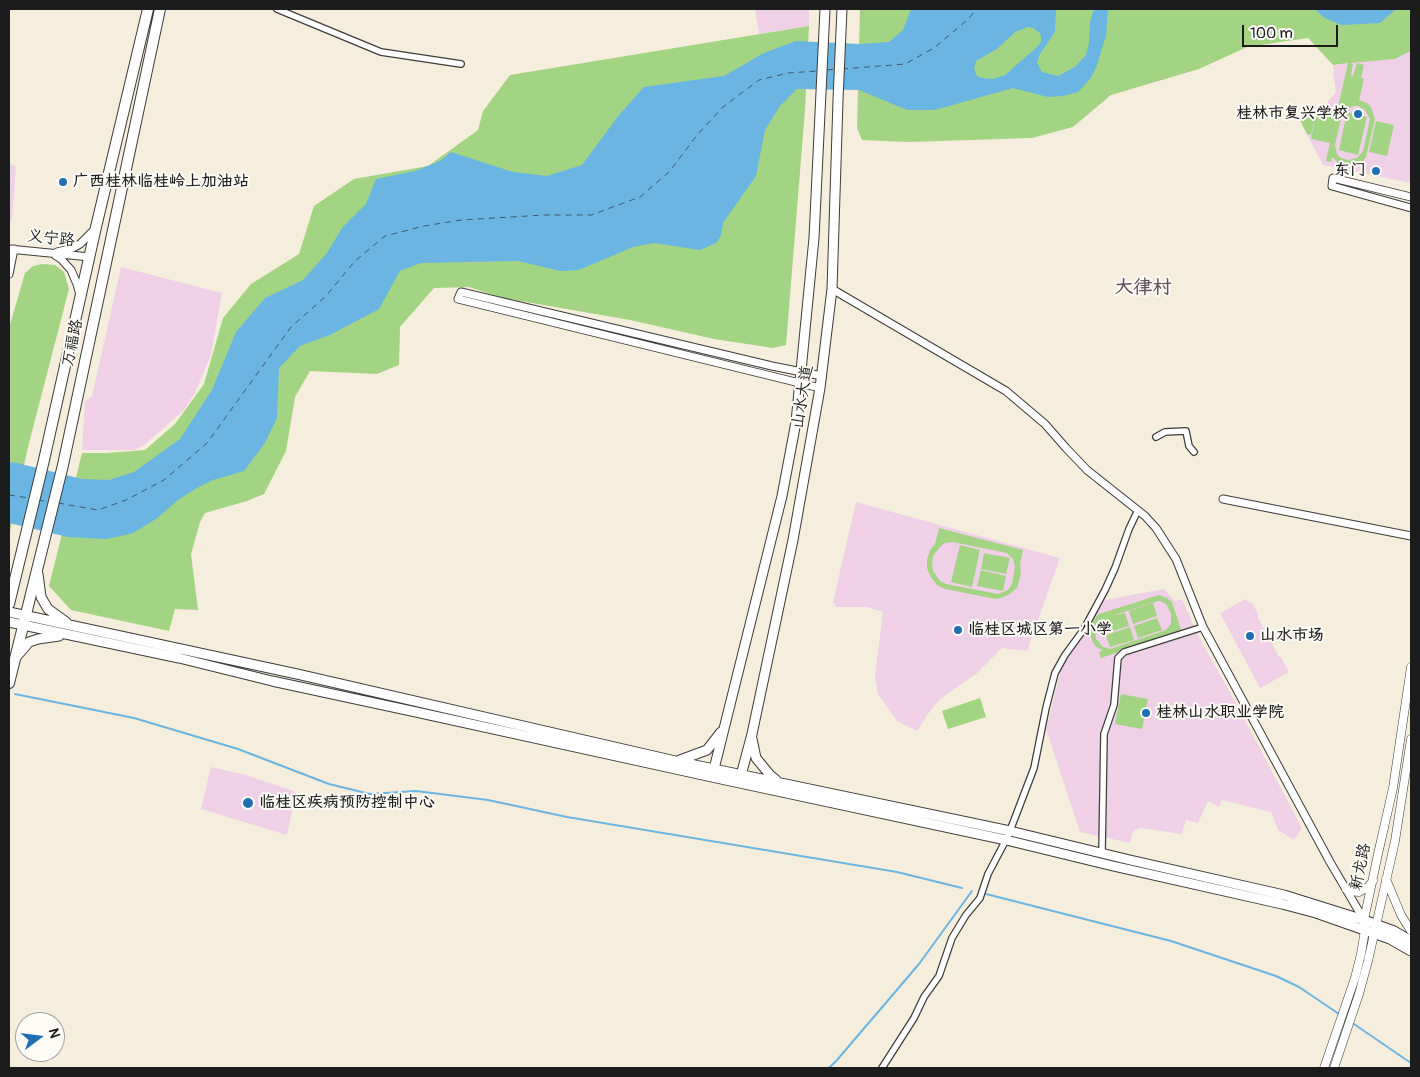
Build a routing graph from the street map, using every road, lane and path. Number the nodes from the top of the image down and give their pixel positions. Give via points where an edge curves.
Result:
1 (148, 9) edge
2 (160, 9) edge
3 (277, 9) edge
4 (825, 9) edge
5 (842, 9) edge
6 (461, 64) dead end
7 (1411, 197) edge
8 (1411, 208) edge
9 (96, 227) junction
10 (11, 249) edge
11 (52, 253) junction
12 (90, 257) junction
13 (9, 274) edge
14 (832, 289) junction
15 (80, 298) junction
16 (800, 372) junction
17 (822, 376) junction
18 (800, 382) junction
19 (820, 388) junction
20 (1156, 437) dead end
21 (1194, 452) dead end
22 (1223, 499) dead end
23 (1138, 510) junction
24 (1411, 536) edge
25 (18, 565) junction
26 (37, 569) junction
27 (9, 579) edge
28 (9, 604) edge
29 (9, 612) edge
30 (24, 620) junction
31 (9, 622) edge
32 (70, 626) junction
33 (1203, 627) junction
34 (66, 635) junction
35 (15, 658) junction
36 (1411, 667) edge
37 (9, 683) edge
38 (724, 727) junction
39 (752, 734) junction
40 (1411, 739) edge
41 (676, 761) junction
42 (713, 773) junction
43 (741, 779) junction
44 (779, 782) junction
45 (1010, 831) junction
46 (1006, 840) junction
47 (1102, 853) junction
48 (1386, 878) junction
49 (1372, 881) junction
50 (1346, 889) junction
51 (1364, 920) junction
52 (1376, 924) junction
53 (1365, 930) junction
54 (1411, 931) edge
55 (1374, 934) junction
56 (1411, 941) edge
57 (1411, 951) edge
58 (882, 1068) edge
59 (1324, 1068) edge
60 (1334, 1068) edge

1 - 9 highway, 万福路
2 - 26 highway, 万福路 via 63,465
3 - 6 street via 381,52
4 - 16 main road, 山水大道 via 814,238
5 - 14 main road, 山水大道
7 - 8 street via 1333,178 1332,186
9 - 11 street via 80,244
9 - 12 highway, 万福路
10 - 11 street, 义宁路
10 - 13 street
11 - 12 street, 义宁路
11 - 15 street via 71,270
12 - 15 highway, 万福路
14 - 17 main road, 山水大道
14 - 23 street via 1006,391 1045,424 1087,470
15 - 25 highway, 万福路
16 - 17 street
16 - 18 main road, 山水大道
16 - 18 street via 461,292 458,299
17 - 19 main road, 山水大道
18 - 19 street
18 - 38 main road, 山水大道 via 782,496
19 - 39 main road, 山水大道 via 793,540
20 - 21 street via 1165,432 1186,431 1189,446
22 - 24 street
23 - 33 street via 1156,528 1176,559
23 - 45 street via 1104,590 1055,673 1036,758
25 - 27 main road
25 - 28 highway, 万福路
26 - 30 highway, 万福路
26 - 32 main road via 40,592 48,609
29 - 30 main road
30 - 31 main road
30 - 32 main road
30 - 34 main road
30 - 35 highway, 万福路
32 - 41 main road via 297,674
33 - 47 street via 1124,652 1118,658 1114,705 1104,734
33 - 50 street
34 - 35 main road via 29,642
34 - 42 main road
35 - 37 highway, 万福路
36 - 49 main road, 新龙路 via 1393,788
38 - 41 main road via 707,750
38 - 42 main road, 山水大道
39 - 43 main road, 山水大道
39 - 44 main road via 756,758
40 - 48 main road, 新龙路
41 - 42 main road
42 - 43 main road
43 - 44 main road
43 - 46 main road
44 - 45 main road
45 - 46 street
45 - 47 main road
46 - 53 main road via 1286,905
46 - 58 street via 980,896 951,941 939,976
47 - 51 main road via 1284,895
48 - 52 main road, 新龙路
48 - 54 main road
49 - 50 main road via 1358,892
49 - 51 main road, 新龙路
50 - 51 street
51 - 52 main road
51 - 53 main road, 新龙路
52 - 55 main road, 新龙路
52 - 56 main road
53 - 55 main road
53 - 59 main road, 新龙路 via 1361,954
55 - 57 main road
55 - 60 main road, 新龙路 via 1359,994

